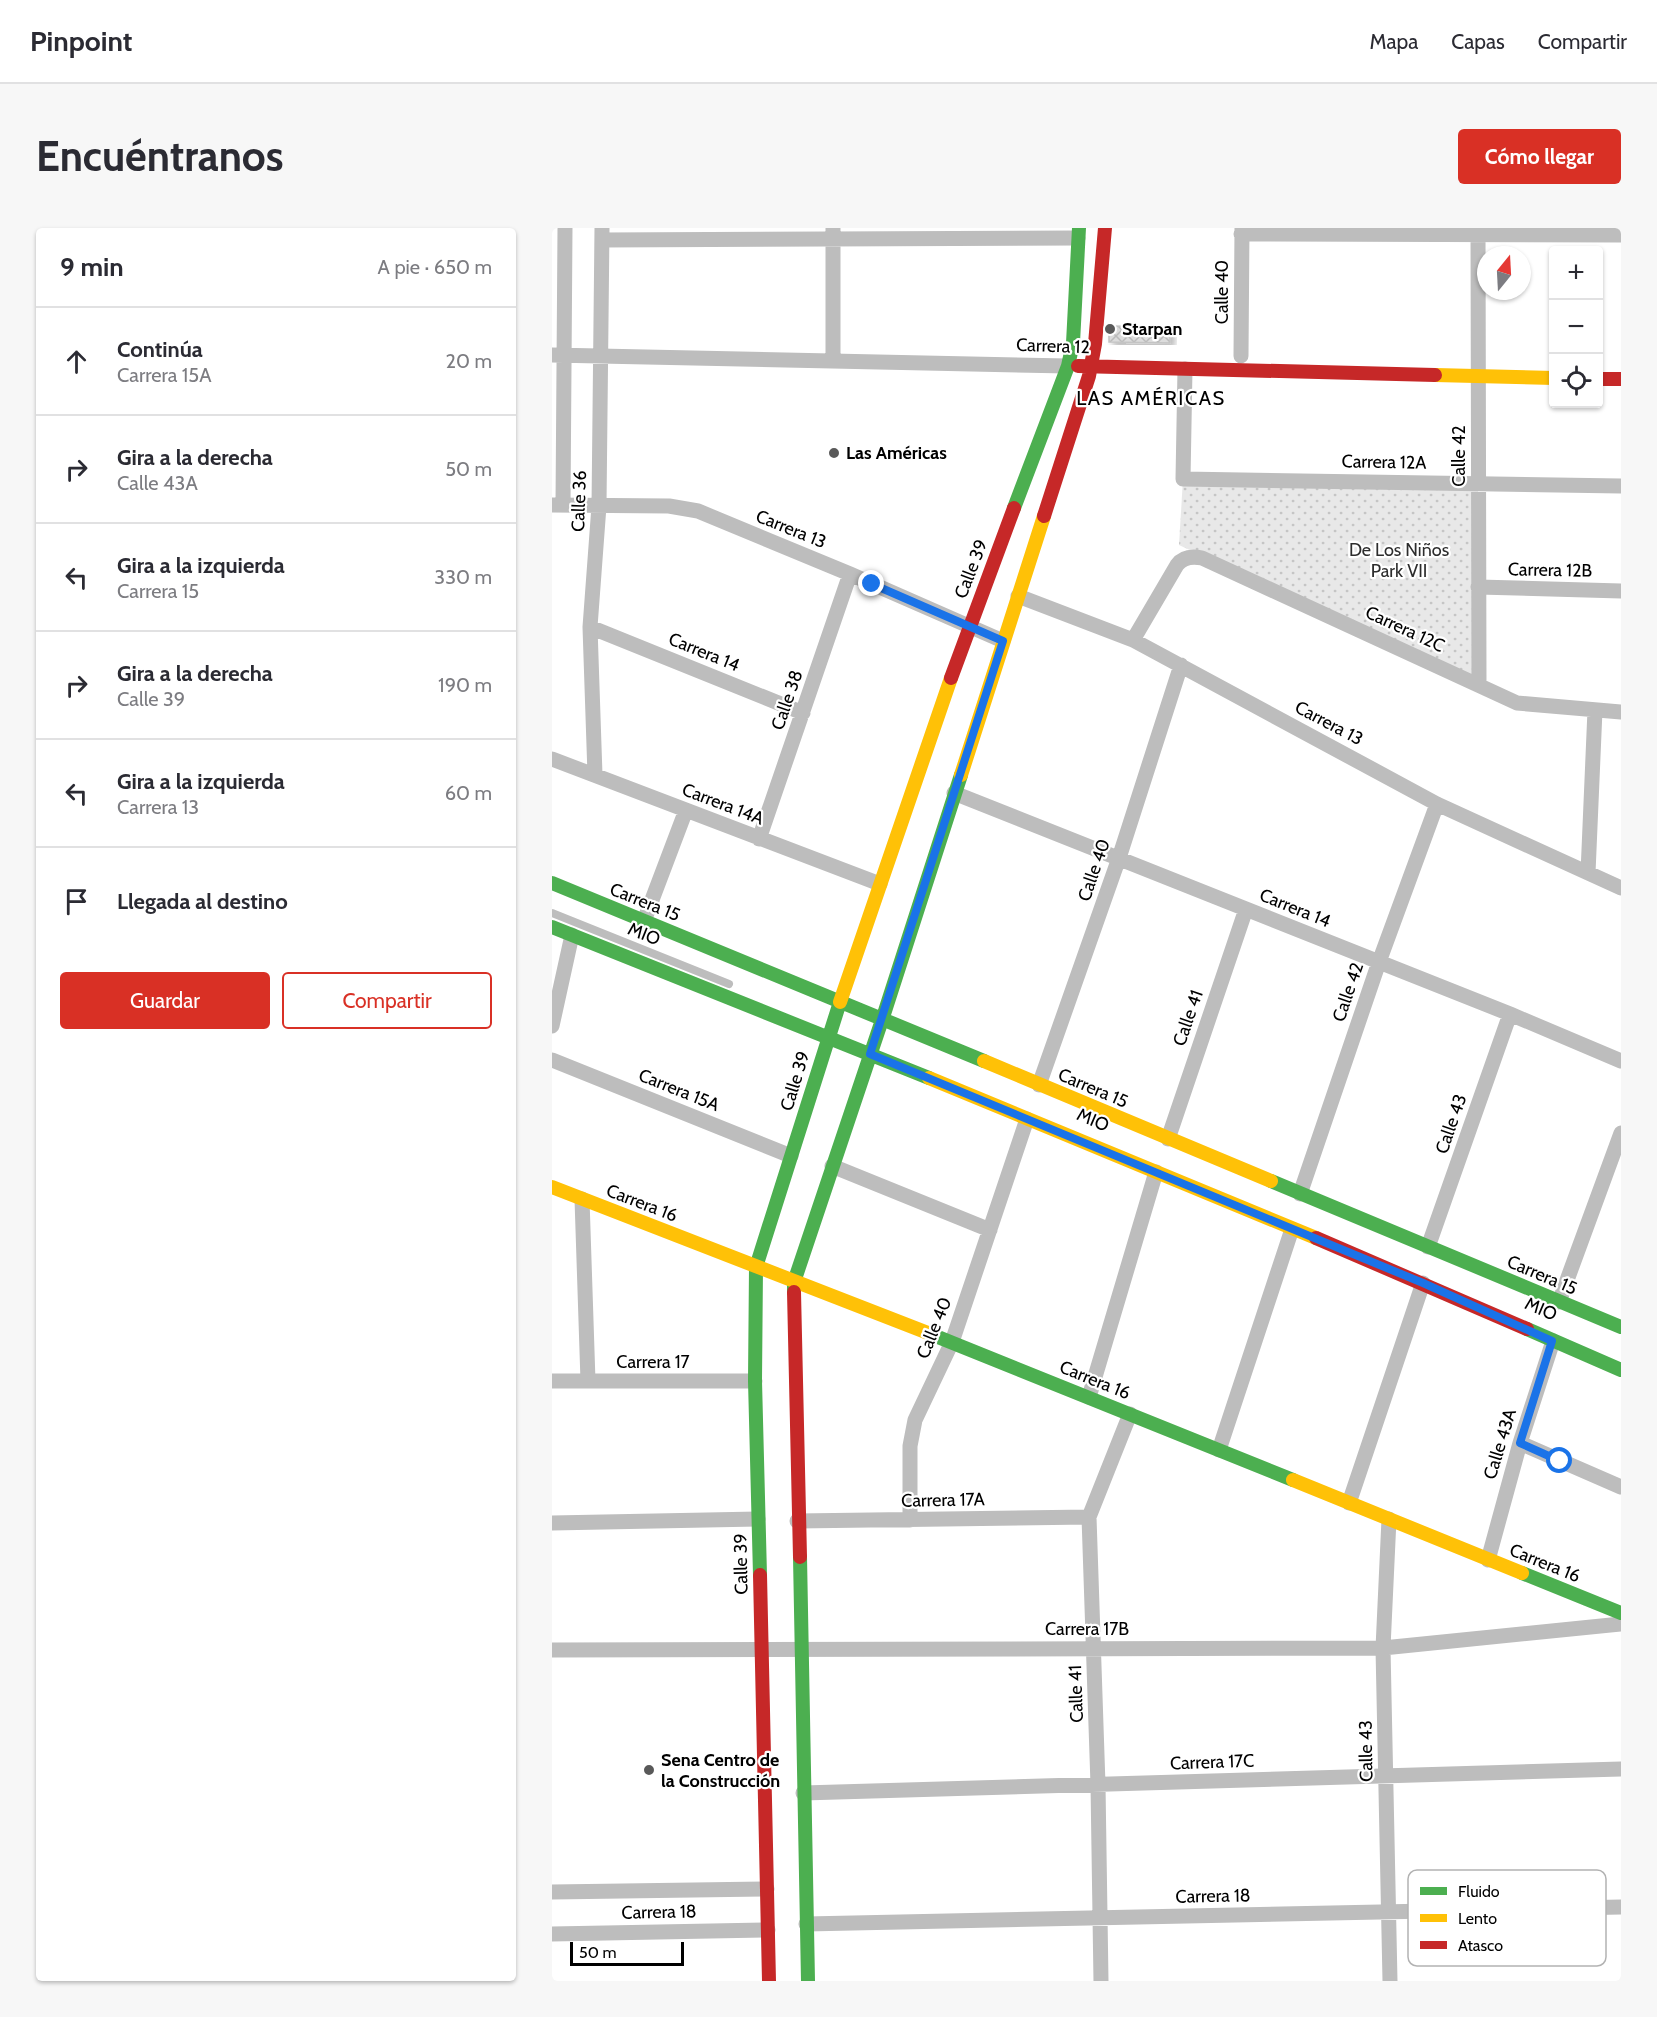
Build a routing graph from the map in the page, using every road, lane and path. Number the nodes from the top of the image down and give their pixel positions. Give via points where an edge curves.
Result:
1 (565, 228) edge
2 (1105, 228) edge
3 (1242, 231) edge
4 (1478, 231) edge
5 (1078, 233) edge
6 (602, 234) edge
7 (833, 234) edge
8 (1621, 235) edge
9 (1105, 353) junction
10 (1161, 354) dead end
11 (559, 355) edge
12 (601, 356) junction
13 (1235, 356) joint
14 (1312, 358) dead end
15 (1070, 359) junction
16 (832, 360) junction
17 (1603, 365) edge
18 (1478, 366) junction
19 (1621, 366) edge
20 (1091, 367) junction
21 (1185, 369) junction
22 (1549, 377) edge
23 (1603, 379) edge
24 (1621, 379) edge
25 (1478, 483) junction
26 (1621, 486) edge
27 (557, 505) edge
28 (599, 506) junction
29 (850, 574) junction
30 (1478, 587) junction
31 (1621, 591) edge
32 (1018, 597) junction
33 (969, 626) junction
34 (590, 627) junction
35 (1133, 640) junction
36 (1003, 641) junction
37 (1181, 665) junction
38 (1479, 685) junction
39 (1595, 710) junction
40 (1621, 712) edge
41 (803, 713) junction
42 (552, 759) edge
43 (595, 775) junction
44 (954, 793) junction
45 (1437, 804) junction
46 (686, 810) junction
47 (759, 839) junction
48 (1119, 858) junction
49 (1588, 873) junction
50 (552, 883) edge
51 (880, 884) junction
52 (1621, 888) edge
53 (1246, 909) junction
54 (552, 913) edge
55 (644, 921) junction
56 (552, 927) edge
57 (572, 935) junction
58 (1379, 962) junction
59 (736, 987) dead end
60 (838, 1008) junction
61 (1510, 1014) junction
62 (879, 1025) junction
63 (552, 1026) edge
64 (831, 1029) junction
65 (872, 1046) junction
66 (552, 1060) edge
67 (1621, 1061) edge
68 (1039, 1085) junction
69 (1026, 1119) junction
70 (1058, 1122) dead end
71 (1621, 1133) edge
72 (1168, 1139) junction
73 (791, 1156) junction
74 (832, 1166) junction
75 (1156, 1172) junction
76 (552, 1187) edge
77 (1300, 1194) junction
78 (582, 1199) junction
79 (1292, 1229) junction
80 (990, 1230) junction
81 (1428, 1247) junction
82 (756, 1267) junction
83 (794, 1282) junction
84 (1423, 1283) junction
85 (1559, 1302) junction
86 (1533, 1322) dead end
87 (1621, 1327) edge
88 (1552, 1341) junction
89 (952, 1342) junction
90 (1621, 1370) edge
91 (552, 1381) edge
92 (588, 1381) junction
93 (755, 1381) junction
94 (1089, 1397) junction
95 (1130, 1414) junction
96 (1520, 1443) junction
97 (1219, 1450) junction
98 (1621, 1487) edge
99 (1349, 1503) junction
100 (1089, 1517) junction
101 (758, 1519) junction
102 (910, 1520) junction
103 (1389, 1520) junction
104 (797, 1521) junction
105 (552, 1523) edge
106 (1488, 1560) junction
107 (1621, 1614) edge
108 (1621, 1624) edge
109 (1383, 1648) junction
110 (761, 1649) junction
111 (800, 1649) junction
112 (1094, 1649) junction
113 (552, 1650) edge
114 (1621, 1769) edge
115 (1386, 1776) junction
116 (1098, 1785) junction
117 (803, 1793) junction
118 (767, 1889) junction
119 (552, 1892) edge
120 (1606, 1907) edge
121 (1621, 1907) edge
122 (1389, 1911) junction
123 (1408, 1911) edge
124 (1099, 1917) junction
125 (806, 1924) junction
126 (768, 1930) junction
127 (552, 1934) edge
128 (769, 1981) edge
129 (808, 1981) edge
130 (1101, 1981) edge
131 (1390, 1981) edge

1 - 11 street, Calle 36
2 - 9 street
3 - 4 street
3 - 13 street, Calle 40
4 - 8 street
4 - 18 street, Calle 42
5 - 7 street
5 - 15 street, Calle 39
6 - 7 street
6 - 12 street, Calle 36
7 - 16 street
9 - 10 street, Carrera 12
9 - 15 street, Carrera 12
9 - 20 street
11 - 12 street, Carrera 12
11 - 27 street, Calle 36
12 - 16 street, Carrera 12
12 - 28 street, Calle 36
13 - 14 street
15 - 16 street, Carrera 12
15 - 20 street, Carrera 12
15 - 33 street, Calle 39
17 - 19 street
18 - 21 street, Carrera 12
18 - 22 street, Carrera 12
18 - 25 street, Calle 42
20 - 21 street, Carrera 12
20 - 32 street
21 - 25 street, Carrera 12A via 1183,479
23 - 24 street
25 - 26 street, Carrera 12A
25 - 30 street, Calle 42
27 - 28 street, Carrera 13
28 - 29 street, Carrera 13 via 669,506 698,511
28 - 34 street, Calle 36
29 - 33 street, Carrera 13
29 - 41 street, Calle 38
30 - 31 street, Carrera 12B
30 - 38 street, Calle 42
32 - 35 street, Carrera 13
32 - 36 street
33 - 36 street, Carrera 13
33 - 51 street, Calle 39
34 - 41 street, Carrera 14
34 - 43 street, Calle 36
35 - 37 street, Carrera 13
35 - 38 street, Carrera 12C via 1180,561 1202,558
36 - 44 street
37 - 45 street, Carrera 13
37 - 48 street, Calle 40
38 - 39 street, Carrera 12C via 1517,703
39 - 40 street, Carrera 12C
39 - 49 street
41 - 47 street, Calle 38
42 - 43 street, Carrera 14A
43 - 46 street, Carrera 14A
44 - 48 street, Carrera 14
44 - 62 street
45 - 49 street, Carrera 13
45 - 58 street, Calle 42
46 - 47 street, Carrera 14A
46 - 55 street
47 - 51 street, Carrera 14A
48 - 53 street, Carrera 14
48 - 68 street, Calle 40
49 - 52 street, Carrera 13
50 - 55 street, Carrera 15
51 - 60 street, Calle 39
53 - 58 street, Carrera 14
53 - 72 street, Calle 41
54 - 59 lane, MIO
55 - 60 street, Carrera 15
56 - 57 street
57 - 63 street
57 - 64 street
58 - 61 street, Carrera 14
58 - 77 street, Calle 42
60 - 62 street, Carrera 15
60 - 64 street, Calle 39
61 - 67 street, Carrera 14
61 - 81 street, Calle 43
62 - 65 street
62 - 68 street, Carrera 15
64 - 65 street
64 - 73 street, Calle 39
65 - 69 street
65 - 74 street
66 - 73 street, Carrera 15A
68 - 72 street, Carrera 15
69 - 75 street
69 - 80 street, Calle 40
70 - 86 lane, MIO
71 - 85 street
72 - 77 street, Carrera 15
73 - 82 street, Calle 39
74 - 80 street
74 - 83 street
75 - 79 street
75 - 94 street
76 - 78 street, Carrera 16
77 - 81 street, Carrera 15
78 - 82 street, Carrera 16
78 - 92 street
79 - 84 street
79 - 97 street
80 - 89 street, Calle 40
81 - 85 street, Carrera 15
82 - 83 street, Carrera 16
82 - 93 street, Calle 39
83 - 89 street, Carrera 16
83 - 104 street
84 - 88 street
84 - 99 street
85 - 87 street, Carrera 15
88 - 90 street
88 - 96 street, Calle 43A
89 - 94 street, Carrera 16
89 - 102 street, Calle 40 via 915,1420 910,1446
91 - 92 street, Carrera 17
92 - 93 street, Carrera 17
93 - 101 street, Calle 39
94 - 95 street, Carrera 16
95 - 97 street, Carrera 16
95 - 100 street, Calle 41
96 - 98 street
96 - 106 street, Calle 43A
97 - 99 street, Carrera 16
99 - 103 street, Carrera 16
100 - 102 street, Carrera 17A
100 - 112 street, Calle 41
101 - 105 street
101 - 110 street, Calle 39
102 - 104 street, Carrera 17A
103 - 106 street, Carrera 16
103 - 109 street, Calle 43
104 - 111 street
106 - 107 street, Carrera 16
108 - 109 street, Carrera 17B
109 - 112 street, Carrera 17B
109 - 115 street, Calle 43
110 - 111 street, Carrera 17B
110 - 113 street, Carrera 17B
110 - 118 street, Calle 39
111 - 112 street, Carrera 17B
111 - 117 street
112 - 116 street, Calle 41
114 - 115 street, Carrera 17C
115 - 116 street, Carrera 17C
115 - 122 street, Calle 43
116 - 117 street, Carrera 17C
116 - 124 street, Calle 41
117 - 125 street
118 - 119 street, Carrera 18
118 - 126 street, Calle 39
120 - 121 street, Carrera 18
122 - 123 street, Carrera 18
122 - 124 street, Carrera 18
122 - 131 street, Calle 43
124 - 125 street, Carrera 18
124 - 130 street, Calle 41
125 - 129 street
126 - 127 street, Carrera 18
126 - 128 street, Calle 39

